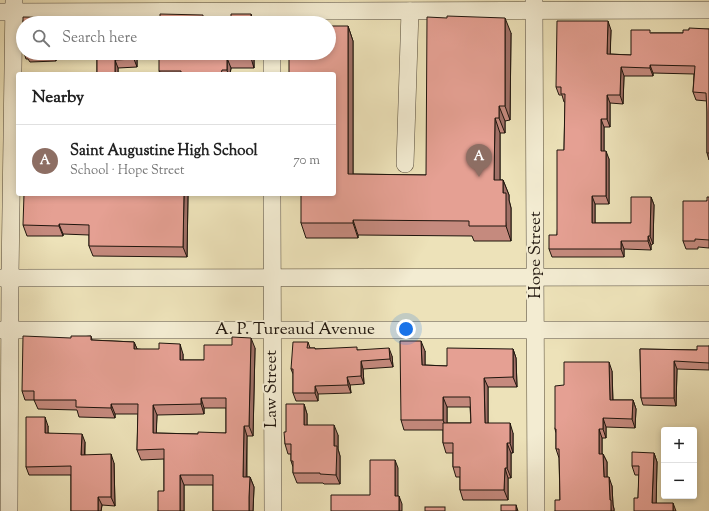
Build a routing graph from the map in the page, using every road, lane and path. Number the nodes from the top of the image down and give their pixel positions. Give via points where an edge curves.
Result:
1 (534, 6) edge
2 (10, 8) edge
3 (709, 10) edge
4 (272, 11) edge
5 (410, 11) junction
6 (272, 60) edge
7 (272, 72) edge
8 (405, 164) dead end
9 (272, 196) edge
10 (272, 277) junction
11 (536, 277) junction
12 (709, 277) edge
13 (5, 278) edge
14 (5, 330) edge
15 (272, 330) junction
16 (536, 330) junction
17 (709, 330) edge
18 (9, 511) edge
19 (273, 511) edge
20 (536, 511) edge

1 - 3 street
1 - 5 street
1 - 11 street, Hope Street
2 - 4 street
2 - 13 street
4 - 5 street
5 - 8 street
6 - 7 street
9 - 10 street, Law Street
10 - 11 street
10 - 13 street
10 - 15 street, Law Street
11 - 12 street
11 - 16 street, Hope Street
13 - 14 street
14 - 15 street, A. P. Tureaud Avenue
14 - 18 street
15 - 16 street, A. P. Tureaud Avenue
15 - 19 street, Law Street
16 - 17 street, A. P. Tureaud Avenue
16 - 20 street, Hope Street

